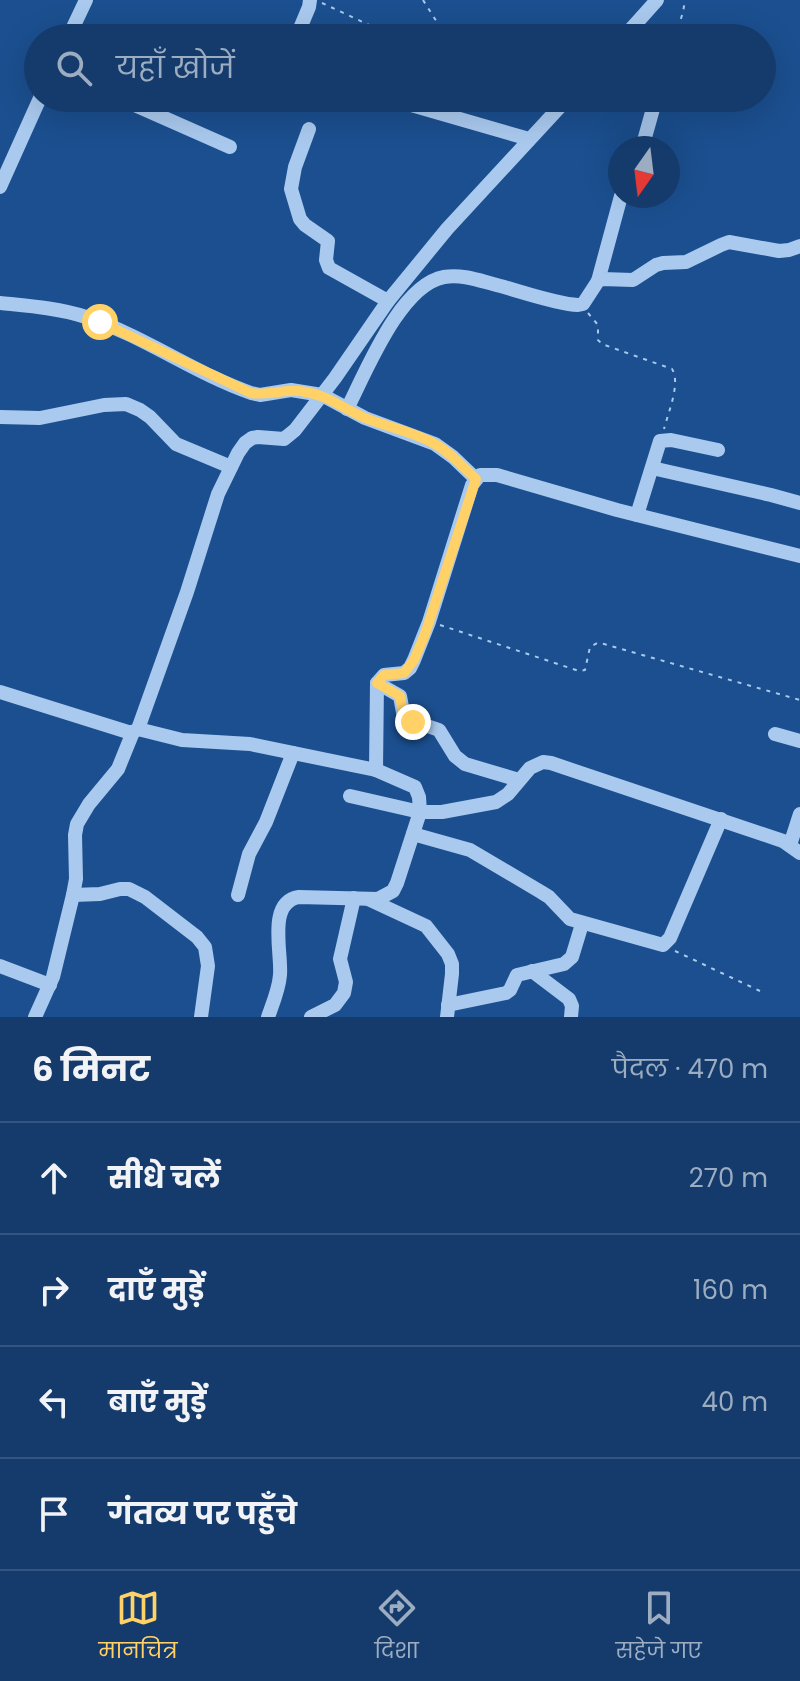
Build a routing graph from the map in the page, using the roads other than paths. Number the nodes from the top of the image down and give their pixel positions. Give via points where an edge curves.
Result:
1 (86, 0) edge
2 (313, 0) edge
3 (657, 0) edge
4 (75, 24) edge
5 (302, 24) edge
6 (636, 24) edge
7 (34, 112) edge
8 (151, 112) edge
9 (435, 112) edge
10 (555, 112) edge
11 (652, 112) edge
12 (309, 129) dead end
13 (645, 136) edge
14 (529, 139) junction
15 (230, 147) dead end
16 (0, 187) edge
17 (618, 208) edge
18 (800, 246) edge
19 (598, 281) junction
20 (388, 301) junction
21 (0, 303) edge
22 (333, 401) junction
23 (0, 417) edge
24 (718, 450) dead end
25 (231, 467) junction
26 (652, 468) junction
27 (476, 479) junction
28 (799, 499) edge
29 (637, 515) junction
30 (800, 556) edge
31 (377, 683) junction
32 (0, 692) edge
33 (135, 731) junction
34 (775, 734) dead end
35 (800, 741) edge
36 (293, 753) junction
37 (376, 770) junction
38 (519, 780) junction
39 (350, 796) dead end
40 (420, 812) junction
41 (800, 814) edge
42 (721, 819) junction
43 (413, 834) junction
44 (795, 849) edge
45 (73, 895) junction
46 (238, 895) dead end
47 (361, 899) junction
48 (582, 924) junction
49 (0, 966) edge
50 (532, 971) junction
51 (50, 985) junction
52 (448, 1011) edge
53 (35, 1017) edge
54 (201, 1017) edge
55 (268, 1017) edge
56 (311, 1017) edge
57 (571, 1017) edge

1 - 4 street
2 - 5 street
3 - 6 street
7 - 16 street
8 - 15 street
9 - 14 street
10 - 14 street
11 - 13 street
12 - 20 street via 292,178 300,219 328,241 329,268
14 - 20 street
17 - 19 street
18 - 19 street via 779,251 729,242 686,262 656,265 633,280
19 - 22 street via 578,305 465,277 428,283 401,308
20 - 22 street
21 - 22 street via 84,316 251,393 291,390
22 - 25 street via 289,437 252,438
22 - 27 street via 435,444
23 - 25 street via 40,418 126,404 150,417 176,444
24 - 26 street via 660,441
25 - 33 street
26 - 28 street
26 - 29 street
27 - 29 street via 497,475
27 - 31 street via 410,668 384,675
29 - 30 street
31 - 37 street
31 - 38 street via 400,696 404,718 439,730 459,761
32 - 33 street
33 - 36 street
33 - 45 street via 118,769 77,824
34 - 35 street
36 - 37 street
36 - 46 street via 249,854
37 - 40 street via 415,787
38 - 40 street via 496,802
38 - 42 street via 536,764 551,763
39 - 40 street
40 - 43 street
41 - 44 street
42 - 44 street
42 - 48 street via 663,945
43 - 47 street via 393,891 378,899
43 - 48 street via 470,850 549,897
45 - 51 street
45 - 54 street via 129,889 197,937 208,966
47 - 52 street via 426,926 448,954
47 - 55 street via 299,897 284,903 279,920 281,973
47 - 56 street via 340,959 344,993 335,1005
48 - 50 street via 570,961
49 - 51 street
50 - 52 street via 517,975 506,993
50 - 57 street via 569,999
51 - 53 street

